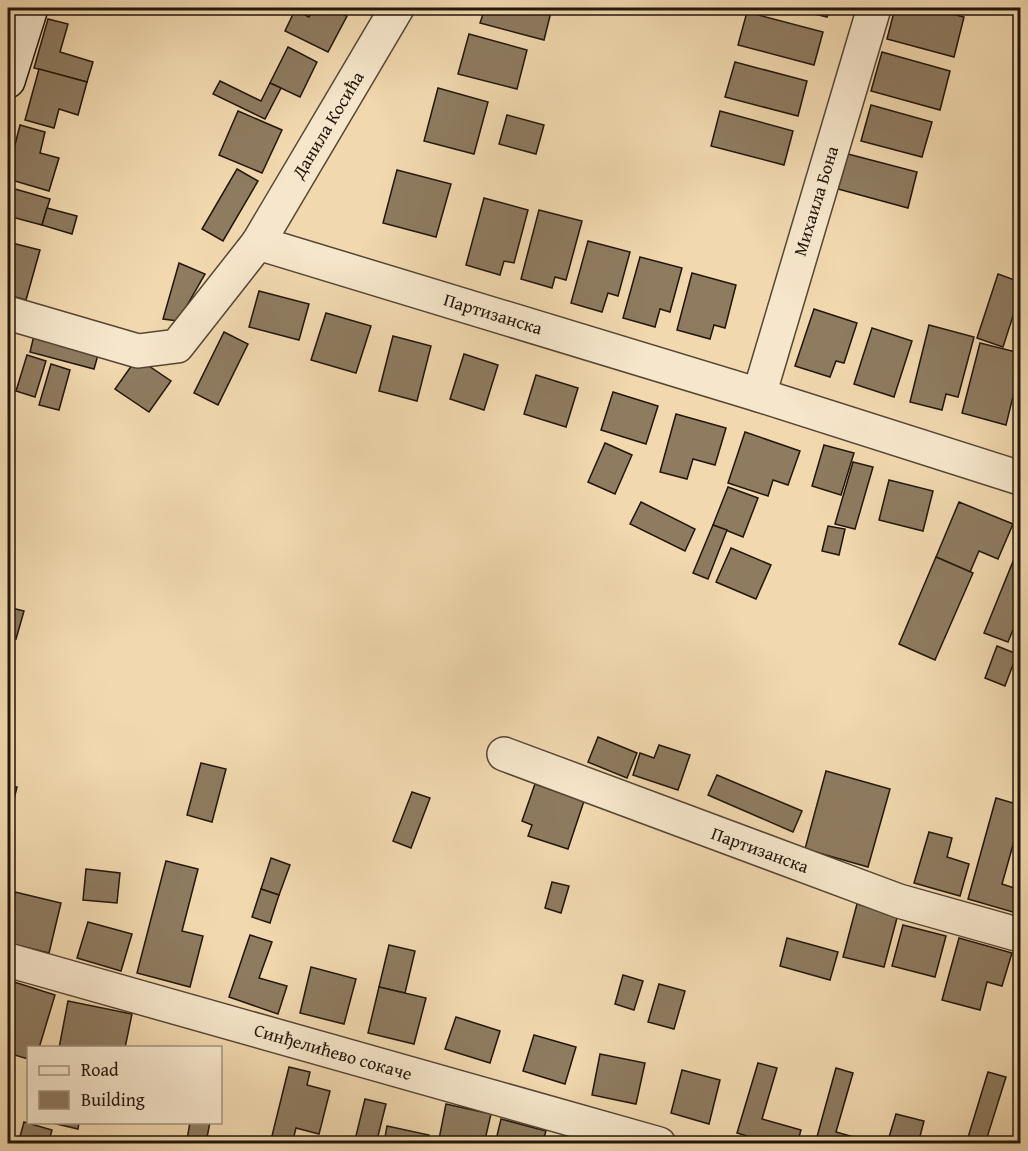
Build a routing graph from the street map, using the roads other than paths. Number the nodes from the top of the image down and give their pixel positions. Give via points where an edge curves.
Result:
1 (32, 8) edge
2 (397, 8) edge
3 (874, 8) edge
4 (8, 81) edge
5 (258, 243) junction
6 (8, 313) edge
7 (759, 395) junction
8 (1020, 478) edge
9 (504, 754) dead end
10 (1020, 935) edge
11 (8, 960) edge
12 (659, 1143) edge

1 - 4 street
2 - 5 street, Данила Косића
3 - 7 street, Михаила Бона
5 - 6 street via 177,346 138,351
5 - 7 street, Партизанска
7 - 8 street, Партизанска
9 - 10 street, Партизанска via 899,902
11 - 12 street, Синђелићево сокаче

